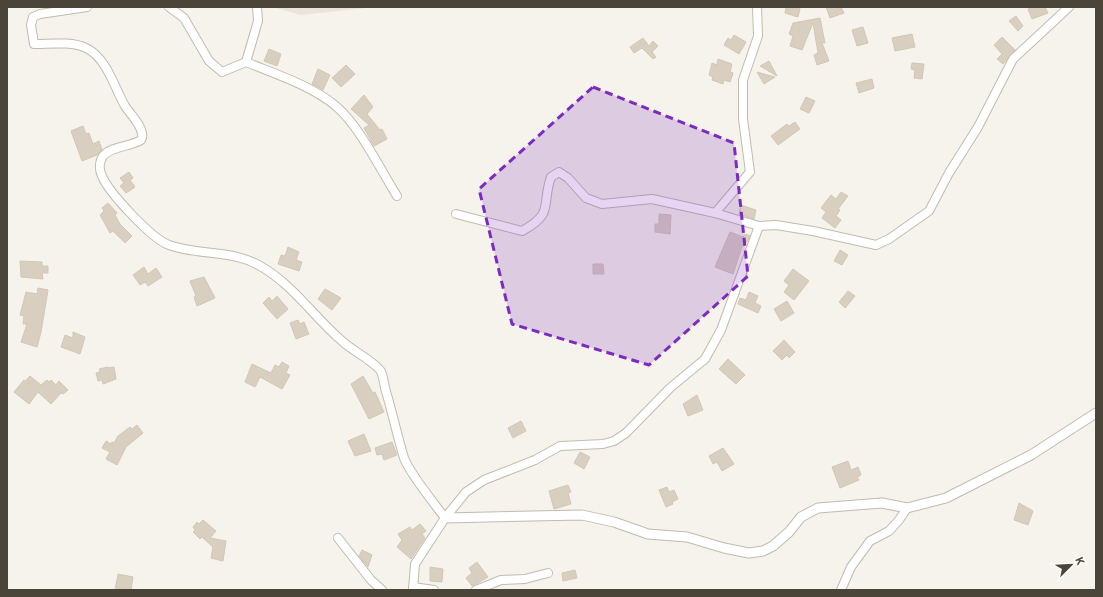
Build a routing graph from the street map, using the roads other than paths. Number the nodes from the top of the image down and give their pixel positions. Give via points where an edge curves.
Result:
1 (87, 7) edge
2 (169, 7) edge
3 (257, 7) edge
4 (757, 7) edge
5 (1069, 7) edge
6 (246, 62) junction
7 (397, 196) dead end
8 (715, 213) junction
9 (456, 214) dead end
10 (759, 226) junction
11 (1096, 413) edge
12 (907, 508) junction
13 (445, 518) junction
14 (338, 538) dead end
15 (548, 573) dead end
16 (414, 588) edge
17 (382, 590) edge
18 (434, 590) edge
19 (476, 590) edge
20 (841, 590) edge

1 - 13 street via 33,16 31,25 34,44 73,45 95,54 105,66 125,106 139,125 141,140 133,145 109,151 102,157 99,166 106,184 157,239 168,245 222,253 244,258 261,266 300,298 341,340 381,371 405,459
2 - 6 street via 184,18 209,62 222,72
3 - 6 street via 258,21
4 - 8 street via 758,36 743,80 743,119 750,172
5 - 10 street via 1013,59 978,127 929,211 889,239 876,244 776,225
6 - 7 street via 302,85 336,106 351,122
8 - 9 street via 652,199 602,204 586,198 559,172 551,176 544,212 536,223 522,231
8 - 10 street
10 - 13 street via 721,330 705,359 670,388 626,433 614,441 603,444 560,446 535,460 484,480 466,492
11 - 12 street via 1031,455 946,498
12 - 13 street via 882,503 818,508 801,516 789,532 773,546 749,553 687,536 648,534 614,522 582,515
12 - 20 street via 889,530 870,541 851,567
13 - 16 street via 416,564
14 - 17 street
15 - 19 street via 526,579 502,580
16 - 18 street

